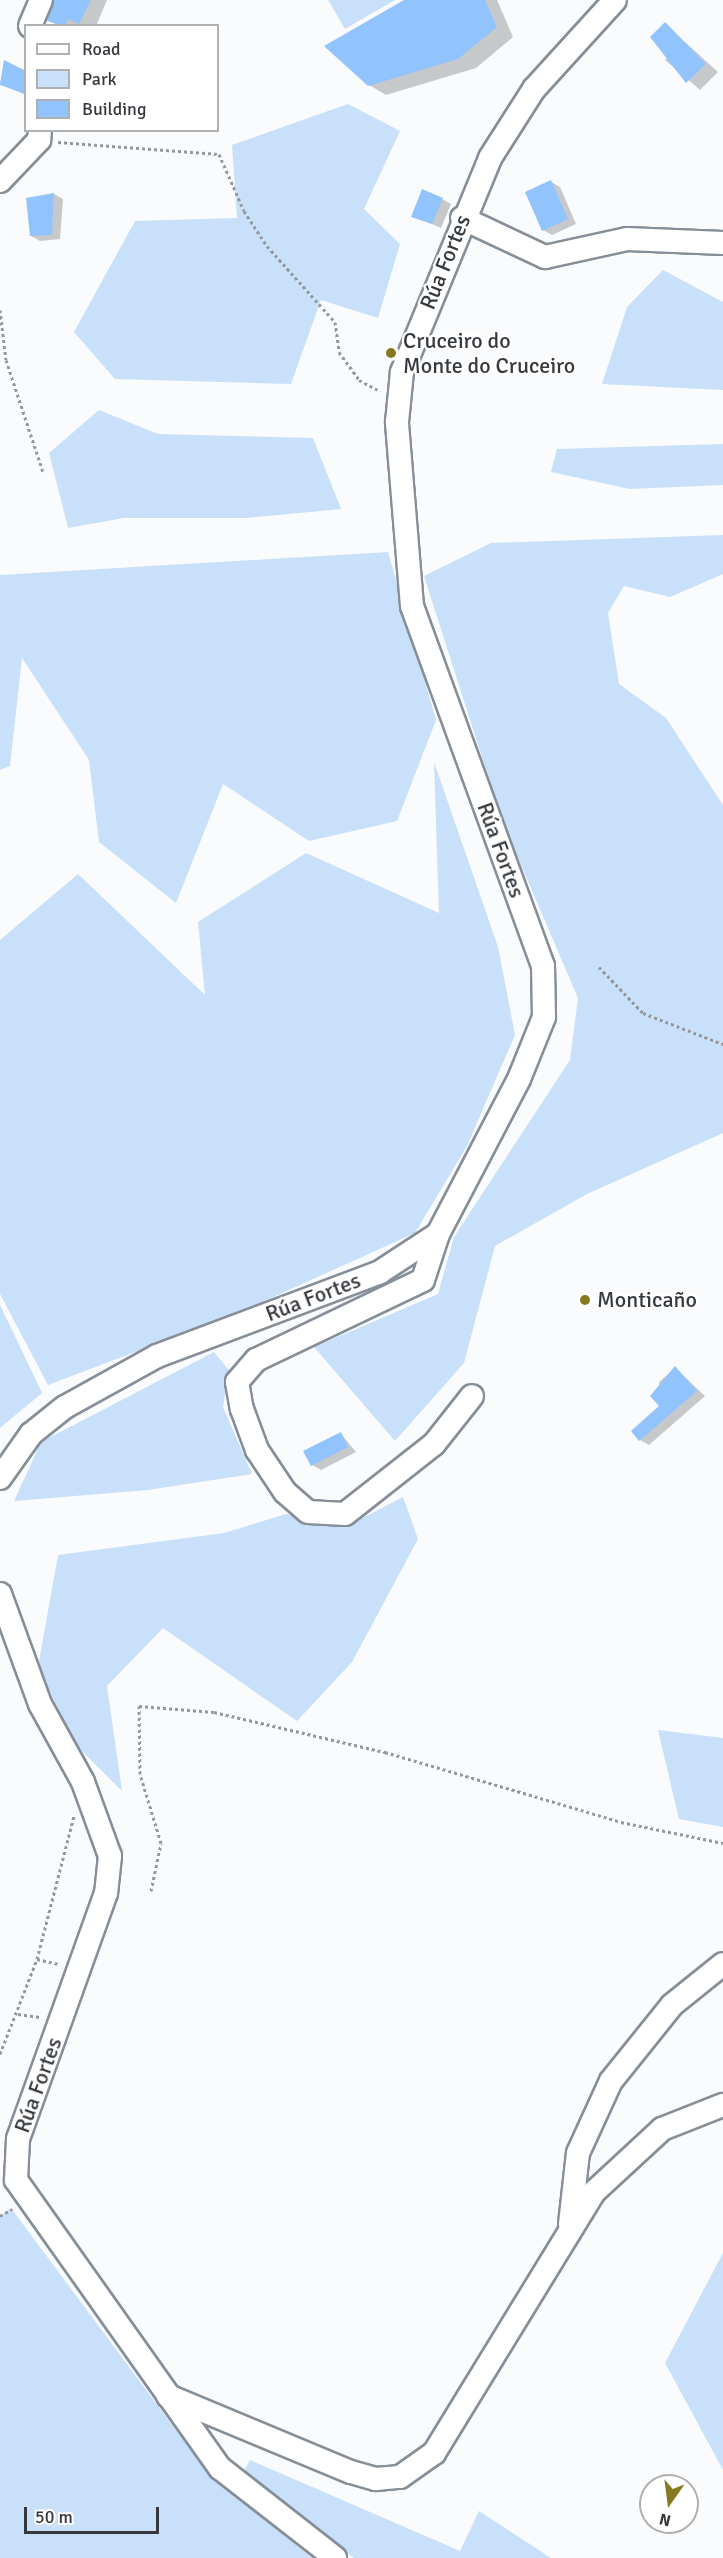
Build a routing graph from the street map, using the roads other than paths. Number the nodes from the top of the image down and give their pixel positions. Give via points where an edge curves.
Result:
1 (41, 0) edge
2 (615, 0) edge
3 (31, 24) edge
4 (39, 135) edge
5 (0, 181) edge
6 (462, 218) junction
7 (723, 243) edge
8 (438, 1234) junction
9 (472, 1396) dead end
10 (0, 1478) edge
11 (0, 1594) edge
12 (723, 1964) edge
13 (723, 2106) edge
14 (569, 2230) junction
15 (165, 2395) junction
16 (335, 2558) edge

1 - 3 street
2 - 6 street, Rúa Fortes via 534,89 490,158
4 - 5 street
6 - 7 street via 545,257 627,239
6 - 8 street, Rúa Fortes via 402,372 399,401 412,606 543,966 544,1017 519,1079
8 - 9 street via 423,1280 256,1360 237,1382 242,1409 257,1450 285,1492 308,1512 345,1514 434,1444
8 - 10 street, Rúa Fortes via 380,1272 158,1356 65,1407 32,1434
11 - 15 street, Rúa Fortes via 40,1704 83,1782 110,1856 106,1893 18,2139 16,2180
12 - 14 street via 672,2005 611,2081 578,2153
13 - 14 street via 662,2129 594,2192
14 - 15 street via 434,2453 400,2477 376,2479 351,2472
15 - 16 street, Rúa Fortes via 220,2468

